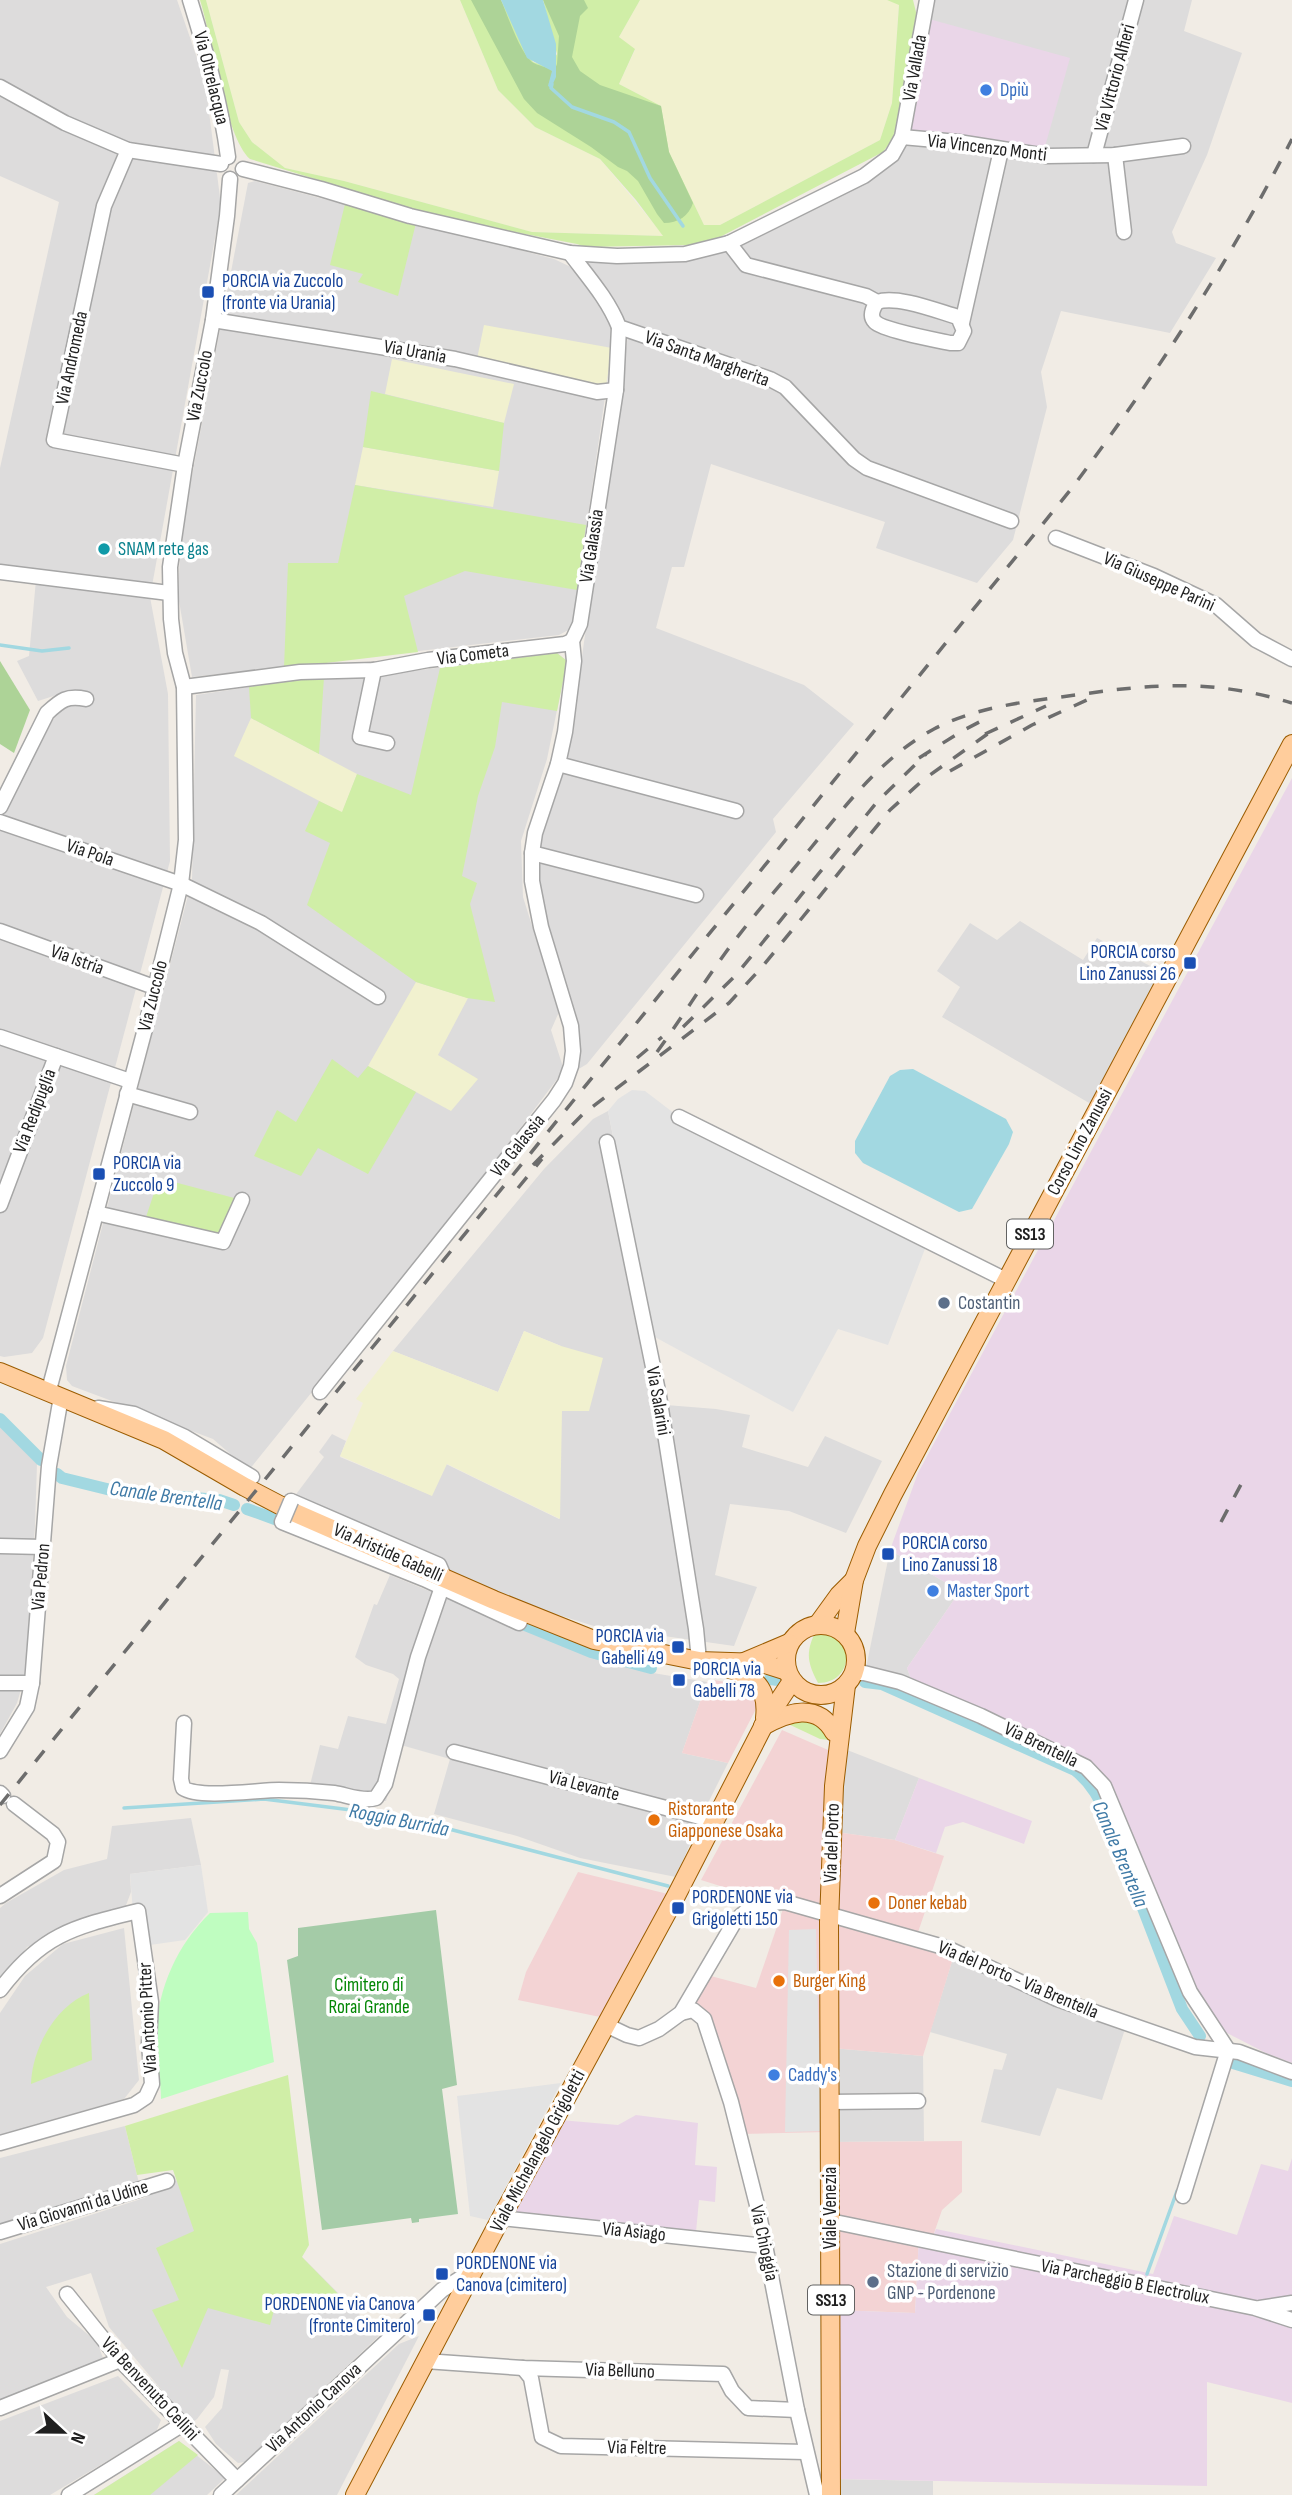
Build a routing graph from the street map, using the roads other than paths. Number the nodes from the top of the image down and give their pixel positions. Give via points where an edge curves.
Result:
1 (190, 0) edge
2 (928, 0) edge
3 (1136, 0) edge
4 (0, 87) edge
5 (902, 137) junction
6 (1183, 146) dead end
7 (128, 150) junction
8 (1001, 150) junction
9 (1094, 155) junction
10 (1115, 155) junction
11 (224, 160) junction
12 (243, 169) junction
13 (230, 179) junction
14 (1124, 232) dead end
15 (729, 243) junction
16 (570, 253) junction
17 (877, 302) junction
18 (213, 320) junction
19 (962, 323) junction
20 (619, 327) junction
21 (616, 390) junction
22 (185, 465) junction
23 (1011, 521) dead end
24 (1056, 538) dead end
25 (0, 572) edge
26 (169, 593) junction
27 (572, 641) junction
28 (1292, 659) edge
29 (374, 670) junction
30 (184, 687) junction
31 (86, 699) dead end
32 (387, 743) dead end
33 (1292, 744) edge
34 (558, 764) junction
35 (0, 807) edge
36 (736, 811) dead end
37 (0, 822) edge
38 (532, 853) junction
39 (181, 884) junction
40 (696, 895) dead end
41 (0, 931) edge
42 (154, 987) junction
43 (378, 997) dead end
44 (0, 1037) edge
45 (56, 1056) junction
46 (129, 1088) junction
47 (190, 1112) dead end
48 (679, 1117) dead end
49 (607, 1142) dead end
50 (243, 1200) dead end
51 (0, 1205) edge
52 (96, 1213) junction
53 (1006, 1280) junction
54 (0, 1371) edge
55 (320, 1392) dead end
56 (55, 1393) junction
57 (83, 1405) junction
58 (252, 1477) dead end
59 (0, 1546) edge
60 (43, 1546) junction
61 (854, 1580) junction
62 (438, 1581) junction
63 (818, 1624) junction
64 (845, 1633) junction
65 (789, 1643) junction
66 (704, 1662) junction
67 (744, 1662) junction
68 (790, 1676) junction
69 (850, 1679) junction
70 (0, 1683) edge
71 (32, 1683) junction
72 (814, 1694) junction
73 (184, 1723) dead end
74 (763, 1726) junction
75 (834, 1732) junction
76 (0, 1751) edge
77 (454, 1752) dead end
78 (836, 1764) junction
79 (6, 1798) edge
80 (715, 1821) junction
81 (0, 1896) edge
82 (829, 1919) junction
83 (0, 1990) edge
84 (681, 2012) junction
85 (606, 2025) junction
86 (1226, 2057) junction
87 (1292, 2072) edge
88 (918, 2101) dead end
89 (830, 2102) junction
90 (0, 2143) edge
91 (167, 2181) dead end
92 (1183, 2196) dead end
93 (501, 2218) junction
94 (831, 2221) junction
95 (0, 2232) edge
96 (766, 2246) junction
97 (474, 2271) junction
98 (67, 2294) dead end
99 (1292, 2303) edge
100 (1255, 2308) junction
101 (1292, 2320) edge
102 (120, 2360) junction
103 (425, 2361) junction
104 (523, 2368) junction
105 (0, 2409) edge
106 (797, 2410) junction
107 (183, 2424) junction
108 (806, 2452) junction
109 (237, 2480) junction
110 (69, 2495) edge
111 (221, 2495) edge
112 (355, 2495) edge
113 (817, 2495) edge
114 (831, 2495) edge

1 - 11 street, Via Oltrelacqua via 224,124
2 - 5 street, Via Vallada
3 - 9 street, Via Vittorio Alfieri
4 - 7 street via 65,123
5 - 8 street, Via Vincenzo Monti
5 - 15 street via 892,155 864,176
6 - 10 street, Via Vincenzo Monti
7 - 11 street
7 - 22 street, Via Andromeda via 104,206 54,440
8 - 9 street, Via Vincenzo Monti via 1047,156
8 - 19 street
9 - 10 street, Via Vincenzo Monti
10 - 14 street
11 - 12 street via 236,156
11 - 13 street via 222,173
12 - 13 street
12 - 16 street via 410,216
13 - 18 street, Via Zuccolo
15 - 16 street via 685,254
15 - 17 street via 746,265
16 - 20 street, Via Santa Margherita via 601,293
17 - 19 street via 887,299 935,310 958,317
17 - 19 street via 872,317 876,324 939,341 958,342 964,331
18 - 21 street, Via Urania via 455,359 597,391
18 - 22 street, Via Zuccolo
20 - 21 street, Via Galassia
20 - 23 street, Via Santa Margherita via 770,379 785,387 867,468
21 - 27 street, Via Galassia via 580,624
22 - 26 street, Via Zuccolo
24 - 28 street, Via Giuseppe Parini via 1216,605 1256,640
25 - 26 street
26 - 30 street, Via Zuccolo via 175,653
27 - 29 street, Via Cometa
27 - 34 street, Via Galassia via 570,708
29 - 30 street, Via Cometa via 300,672
29 - 32 street via 360,737
30 - 39 street, Via Zuccolo via 186,840
31 - 35 street via 72,696 47,713
33 - 53 main road, Corso Lino Zanussi / SS13
34 - 36 street
34 - 38 street, Via Galassia
37 - 39 street, Via Pola
38 - 40 street
38 - 55 street, Via Galassia via 541,927 571,1026 573,1051 565,1083
39 - 42 street, Via Zuccolo
39 - 43 street, Via Pola via 261,923
41 - 42 street, Via Istria
42 - 46 street, Via Zuccolo
44 - 45 street
45 - 46 street
45 - 51 street, Via Redipuglia
46 - 47 street
46 - 52 street, Via Zuccolo
48 - 53 street
49 - 66 street, Via Salarini via 659,1396
50 - 52 street via 223,1242
52 - 56 street, Via Zuccolo
53 - 61 main road, Corso Lino Zanussi / SS13 via 893,1494
54 - 56 main road, Via Aristide Gabelli
56 - 57 main road, Via Aristide Gabelli
56 - 60 street, Via Pedron
57 - 58 street, Via Aristide Gabelli via 134,1414 185,1437
57 - 62 main road, Via Aristide Gabelli via 164,1440 293,1512
59 - 60 street
60 - 71 street, Via Pedron
61 - 63 main road, Corso Lino Zanussi
61 - 64 main road, Corso Lino Zanussi
62 - 62 street, bridge via 439,1565 291,1501 282,1522
62 - 66 main road, Via Aristide Gabelli via 594,1640
62 - 73 street via 379,1796 372,1799 302,1790 187,1791 181,1779
63 - 64 main road
63 - 65 main road via 801,1630
64 - 69 main road via 856,1655
65 - 67 main road, Via Aristide Gabelli
65 - 68 main road
66 - 67 main road, Via Aristide Gabelli
66 - 74 main road, Via Aristide Gabelli via 753,1679 765,1695
67 - 68 main road, Via Aristide Gabelli
68 - 72 main road
68 - 74 main road
69 - 72 main road via 838,1691
69 - 78 main road, Via del Porto
69 - 86 street, Via Brentella via 864,1673 900,1682 1086,1767 1104,1786 1190,1992
70 - 71 street
71 - 76 street, Via Pedron via 27,1707
72 - 74 main road via 786,1705
72 - 75 main road, Via del Porto
74 - 75 main road via 786,1715 806,1713 825,1718
74 - 80 main road
75 - 78 main road, Via del Porto
77 - 80 street, Via Levante
78 - 82 main road, Via del Porto / SS13
79 - 81 street via 58,1842 54,1861
80 - 85 main road, Viale Michelangelo Grigoletti
82 - 84 street via 785,1902 751,1907 735,1921
82 - 86 street, Via del Porto - Via Brentella via 947,1948 1057,2000
82 - 89 main road, Viale Venezia / SS13
83 - 90 street, Via Antonio Pitter via 56,1936 138,1910 151,2002 152,2084 146,2097 134,2105
84 - 85 street via 639,2038
84 - 96 street, Via Chioggia via 692,2010 704,2019 731,2102
85 - 93 main road, Viale Michelangelo Grigoletti
86 - 87 street via 1239,2052
86 - 92 street
88 - 89 street
89 - 94 main road, Viale Venezia / SS13
91 - 95 street, Via Giovanni da Udine
93 - 96 street, Via Asiago
93 - 97 main road, Viale Michelangelo Grigoletti
94 - 100 street, Via Parcheggio B Electrolux
94 - 114 main road, Viale Venezia / SS13
96 - 106 street, Via Chioggia
97 - 103 main road, Viale Michelangelo Grigoletti
97 - 109 street, Via Antonio Canova via 442,2290
98 - 102 street, Via Benvenuto Cellini
99 - 100 street, Via Parcheggio B Electrolux
100 - 101 street, Via Parcheggio B Electrolux
102 - 105 street
102 - 107 street, Via Benvenuto Cellini
103 - 104 street, Via Belluno
103 - 112 main road, Viale Michelangelo Grigoletti
104 - 106 street, Via Belluno via 723,2374 748,2408
104 - 108 street, Via Feltre via 531,2378 542,2437 561,2446
106 - 108 street, Via Chioggia
107 - 109 street, Via Benvenuto Cellini
107 - 110 street
108 - 113 street, Via Chioggia
109 - 111 street, Via Antonio Canova

